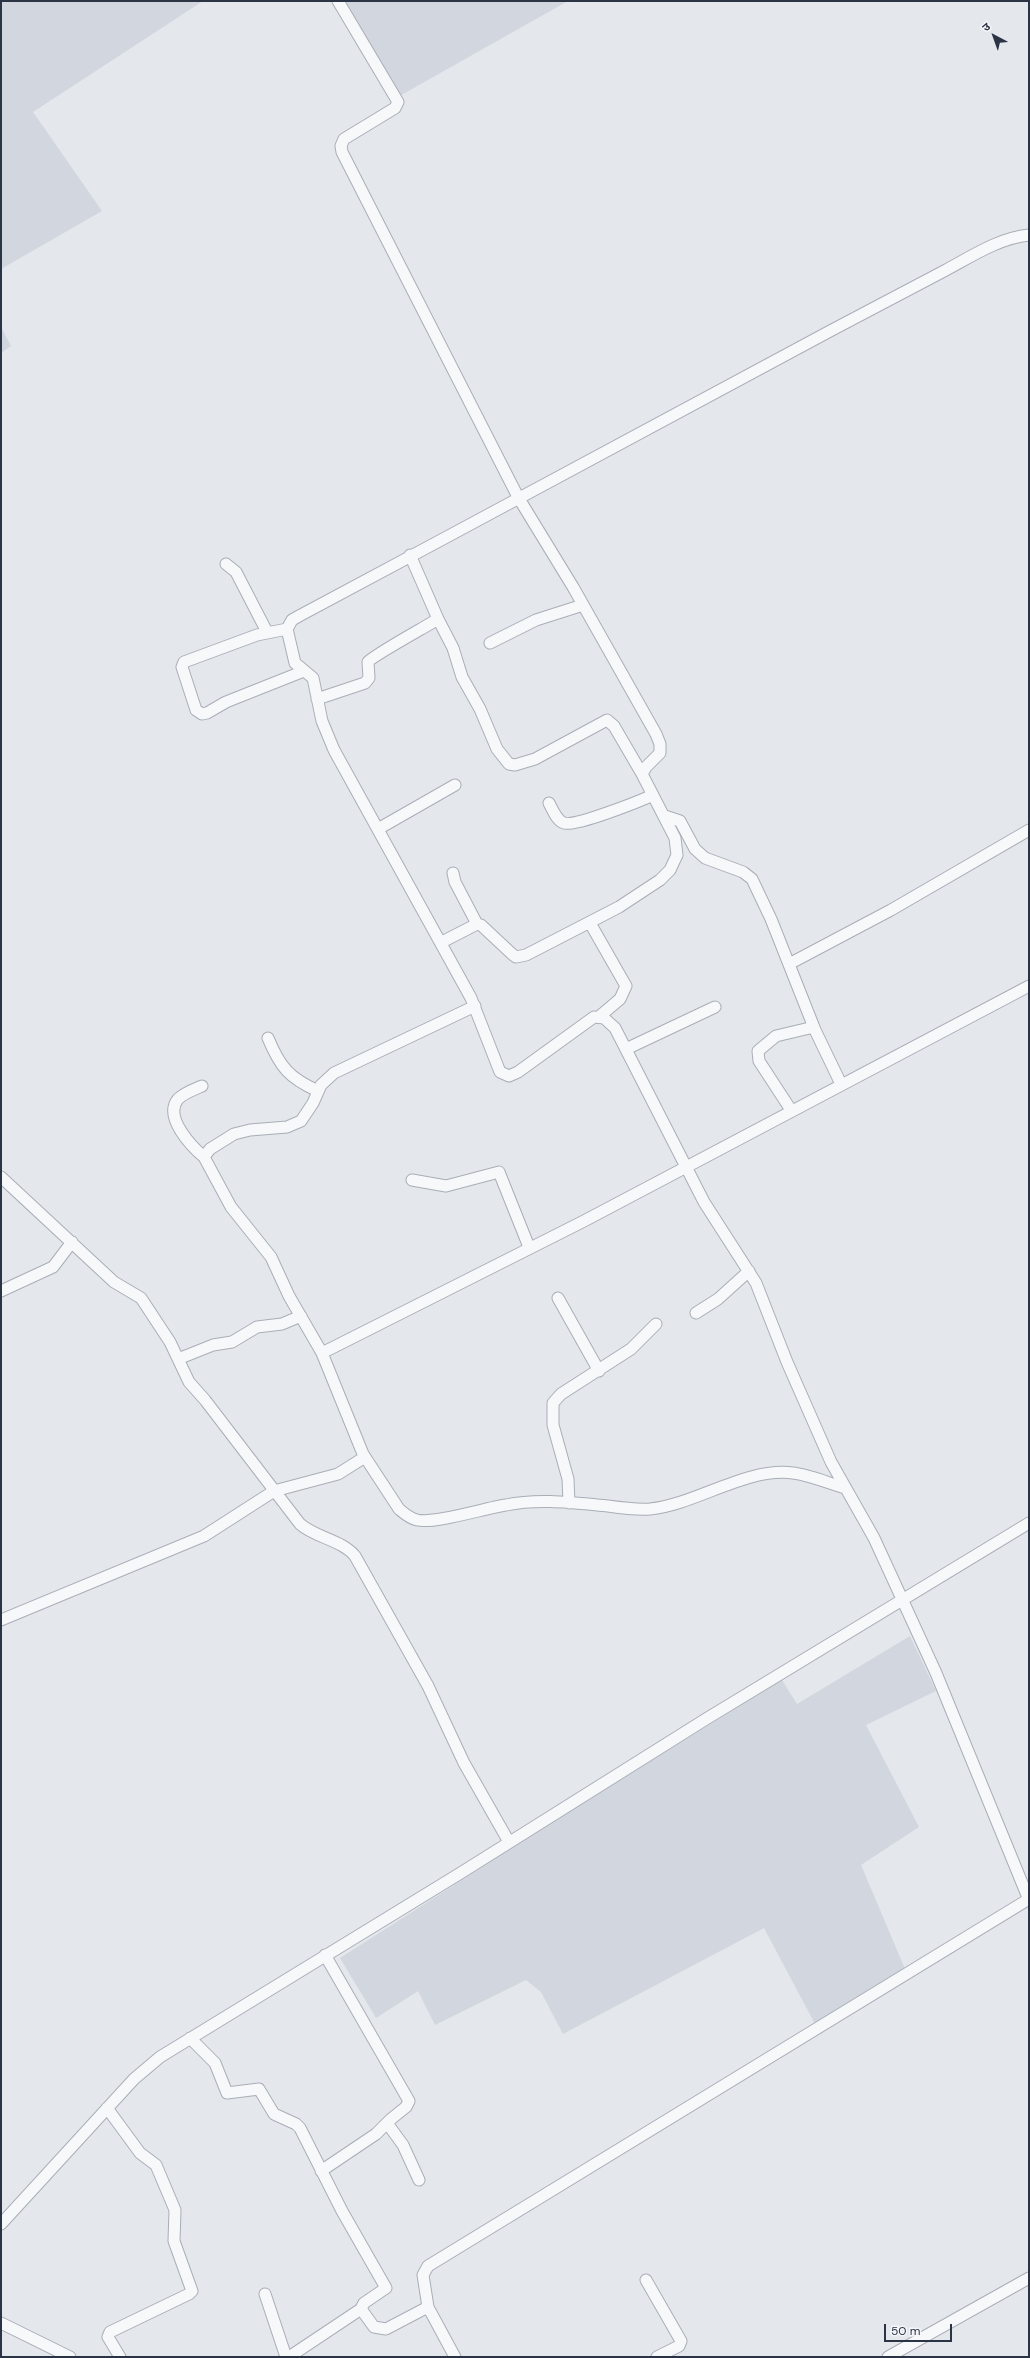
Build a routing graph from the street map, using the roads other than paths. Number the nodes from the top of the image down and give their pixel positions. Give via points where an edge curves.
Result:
1 (338, 1) edge
2 (1029, 235) edge
3 (518, 497) junction
4 (410, 555) junction
5 (226, 564) dead end
6 (583, 605) junction
7 (438, 619) junction
8 (287, 629) junction
9 (267, 632) junction
10 (490, 643) dead end
11 (304, 671) junction
12 (317, 698) junction
13 (642, 774) junction
14 (455, 785) dead end
15 (653, 795) junction
16 (549, 803) dead end
17 (665, 816) junction
18 (378, 829) junction
19 (1029, 830) edge
20 (453, 872) dead end
21 (590, 923) junction
22 (477, 924) junction
23 (442, 942) junction
24 (789, 964) junction
25 (1029, 986) edge
26 (475, 1006) junction
27 (715, 1007) dead end
28 (600, 1016) junction
29 (814, 1027) junction
30 (268, 1038) dead end
31 (626, 1049) junction
32 (842, 1084) junction
33 (202, 1086) dead end
34 (318, 1091) junction
35 (791, 1110) junction
36 (204, 1157) junction
37 (686, 1167) junction
38 (1, 1177) edge
39 (412, 1180) dead end
40 (72, 1242) junction
41 (529, 1248) junction
42 (749, 1271) junction
43 (1, 1291) edge
44 (558, 1298) dead end
45 (696, 1313) dead end
46 (301, 1316) junction
47 (656, 1324) dead end
48 (322, 1353) junction
49 (178, 1359) junction
50 (599, 1370) junction
51 (365, 1458) junction
52 (845, 1488) junction
53 (274, 1491) junction
54 (569, 1502) junction
55 (1029, 1523) edge
56 (902, 1599) junction
57 (1, 1620) edge
58 (506, 1841) junction
59 (1029, 1899) edge
60 (325, 1955) junction
61 (190, 2038) junction
62 (107, 2108) junction
63 (387, 2123) junction
64 (321, 2171) junction
65 (419, 2180) dead end
66 (1, 2224) edge
67 (1029, 2278) edge
68 (646, 2280) dead end
69 (265, 2294) dead end
70 (428, 2307) junction
71 (361, 2309) junction
72 (1, 2323) edge
73 (70, 2357) edge
74 (120, 2357) edge
75 (286, 2357) edge
76 (290, 2357) edge
77 (455, 2357) edge
78 (656, 2357) edge
79 (888, 2357) edge

1 - 3 street via 398,102 395,108 344,139 342,152
2 - 3 street via 1000,241
3 - 4 street
3 - 6 street
4 - 7 street
4 - 8 street via 292,620
5 - 9 street via 236,572
6 - 10 street via 536,620
6 - 13 street via 660,744 660,753
7 - 12 street via 373,656 368,662 369,678 364,683
7 - 13 street via 453,648 462,677 480,709 497,749 509,764 515,765 535,759 607,720 614,726
8 - 9 street
8 - 11 street via 293,658
9 - 11 street via 183,664 196,710 202,714 207,713 226,702
11 - 12 street via 313,678
12 - 18 street via 322,721 334,750
13 - 15 street
14 - 18 street
15 - 16 street via 615,811 568,824 560,820
15 - 17 street
17 - 21 street via 677,845 677,855 670,870 660,880
17 - 24 street via 680,821 696,849 705,858 743,872 752,879
18 - 23 street
19 - 24 street via 904,903
20 - 22 street via 455,882
21 - 22 street via 521,957 512,954
21 - 28 street via 626,986 620,999
22 - 23 street
23 - 26 street
24 - 29 street
25 - 32 street
26 - 28 street via 497,1068 502,1074 510,1076 588,1020
26 - 34 street via 334,1073
27 - 31 street
28 - 31 street via 610,1021
29 - 32 street
29 - 35 street via 776,1036 758,1051 759,1061
30 - 34 street via 284,1069 299,1082
31 - 37 street
32 - 35 street
33 - 36 street via 179,1098 175,1105 182,1134
34 - 36 street via 306,1115 295,1125 234,1134 210,1149
35 - 37 street
36 - 46 street via 231,1207 265,1248
37 - 41 street
37 - 42 street via 704,1202
38 - 40 street
39 - 41 street via 446,1186 500,1172
40 - 43 street via 53,1267
40 - 49 street via 114,1282 141,1298
41 - 48 street
42 - 45 street via 718,1299
42 - 52 street via 828,1455
44 - 50 street
46 - 48 street
46 - 49 street via 282,1324 257,1327 232,1342 212,1345
47 - 50 street via 631,1349
48 - 51 street
49 - 53 street via 195,1390
50 - 54 street via 561,1394 552,1403 553,1425 568,1479
51 - 53 street via 338,1474
51 - 54 street via 399,1509 416,1520 425,1521 507,1504
52 - 54 street via 792,1473 778,1473 748,1478 668,1506 650,1509 630,1510
52 - 56 street via 874,1538
53 - 57 street via 204,1536
53 - 58 street via 307,1530 344,1546 355,1556 425,1680 464,1763
55 - 56 street via 957,1569
56 - 58 street
56 - 59 street via 960,1728
58 - 60 street
59 - 70 street via 428,2266 423,2276
60 - 61 street
60 - 63 street via 409,2098 406,2108
61 - 62 street via 142,2071
61 - 64 street via 215,2063 227,2093 259,2089 274,2114 299,2126
62 - 66 street
62 - 74 street via 140,2153 156,2165 175,2210 174,2241 192,2291 110,2332 108,2338
63 - 64 street via 370,2138
63 - 65 street via 405,2149
64 - 71 street via 386,2288 364,2303
67 - 79 street
68 - 78 street via 681,2341 679,2346
69 - 75 street
70 - 71 street via 386,2329 374,2328
70 - 77 street
71 - 76 street
72 - 73 street

